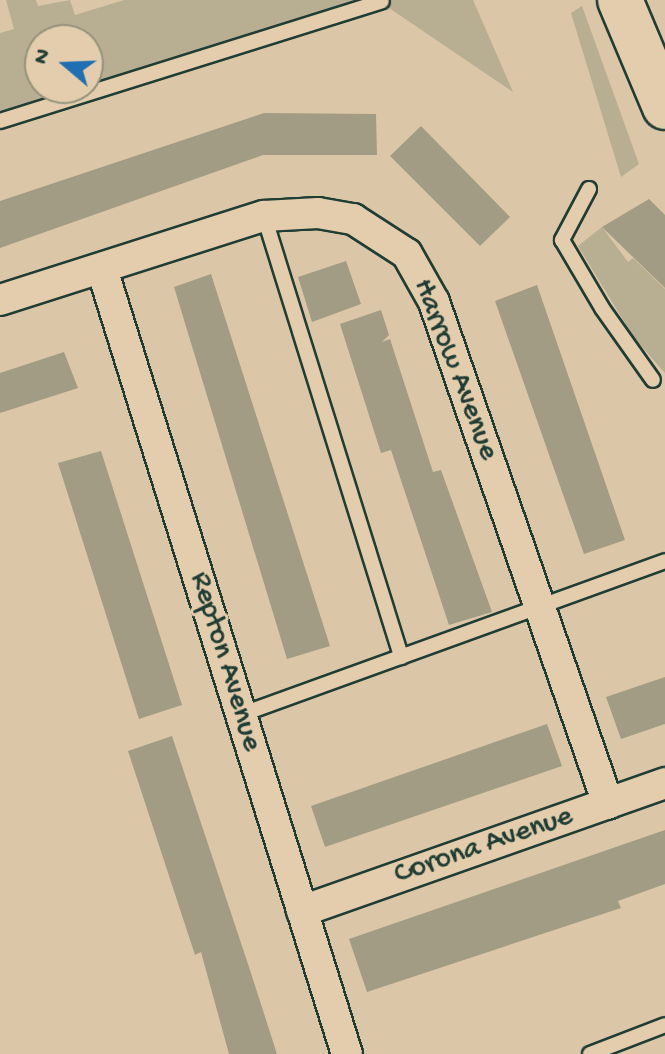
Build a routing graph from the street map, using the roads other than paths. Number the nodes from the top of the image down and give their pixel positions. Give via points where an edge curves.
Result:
1 (620, 0) edge
2 (382, 1) edge
3 (665, 107) edge
4 (0, 121) edge
5 (589, 189) dead end
6 (264, 216) junction
7 (102, 269) junction
8 (0, 300) edge
9 (653, 380) dead end
10 (665, 561) edge
11 (539, 605) junction
12 (401, 657) junction
13 (240, 715) junction
14 (665, 783) edge
15 (608, 804) junction
16 (302, 911) junction
17 (665, 1025) edge
18 (347, 1054) edge
19 (590, 1054) edge

1 - 3 main road
2 - 4 lane
5 - 9 lane via 562,240
6 - 7 street, Harrow Avenue
6 - 11 street, Harrow Avenue via 318,213 353,219 407,254 434,302
6 - 12 lane
7 - 8 street, Harrow Avenue
7 - 13 street, Repton Avenue
10 - 11 lane
11 - 12 lane
11 - 15 street, Harrow Avenue
12 - 13 lane
13 - 16 street, Repton Avenue
14 - 15 street, Corona Avenue
15 - 16 street, Corona Avenue
16 - 18 street, Repton Avenue
17 - 19 lane

